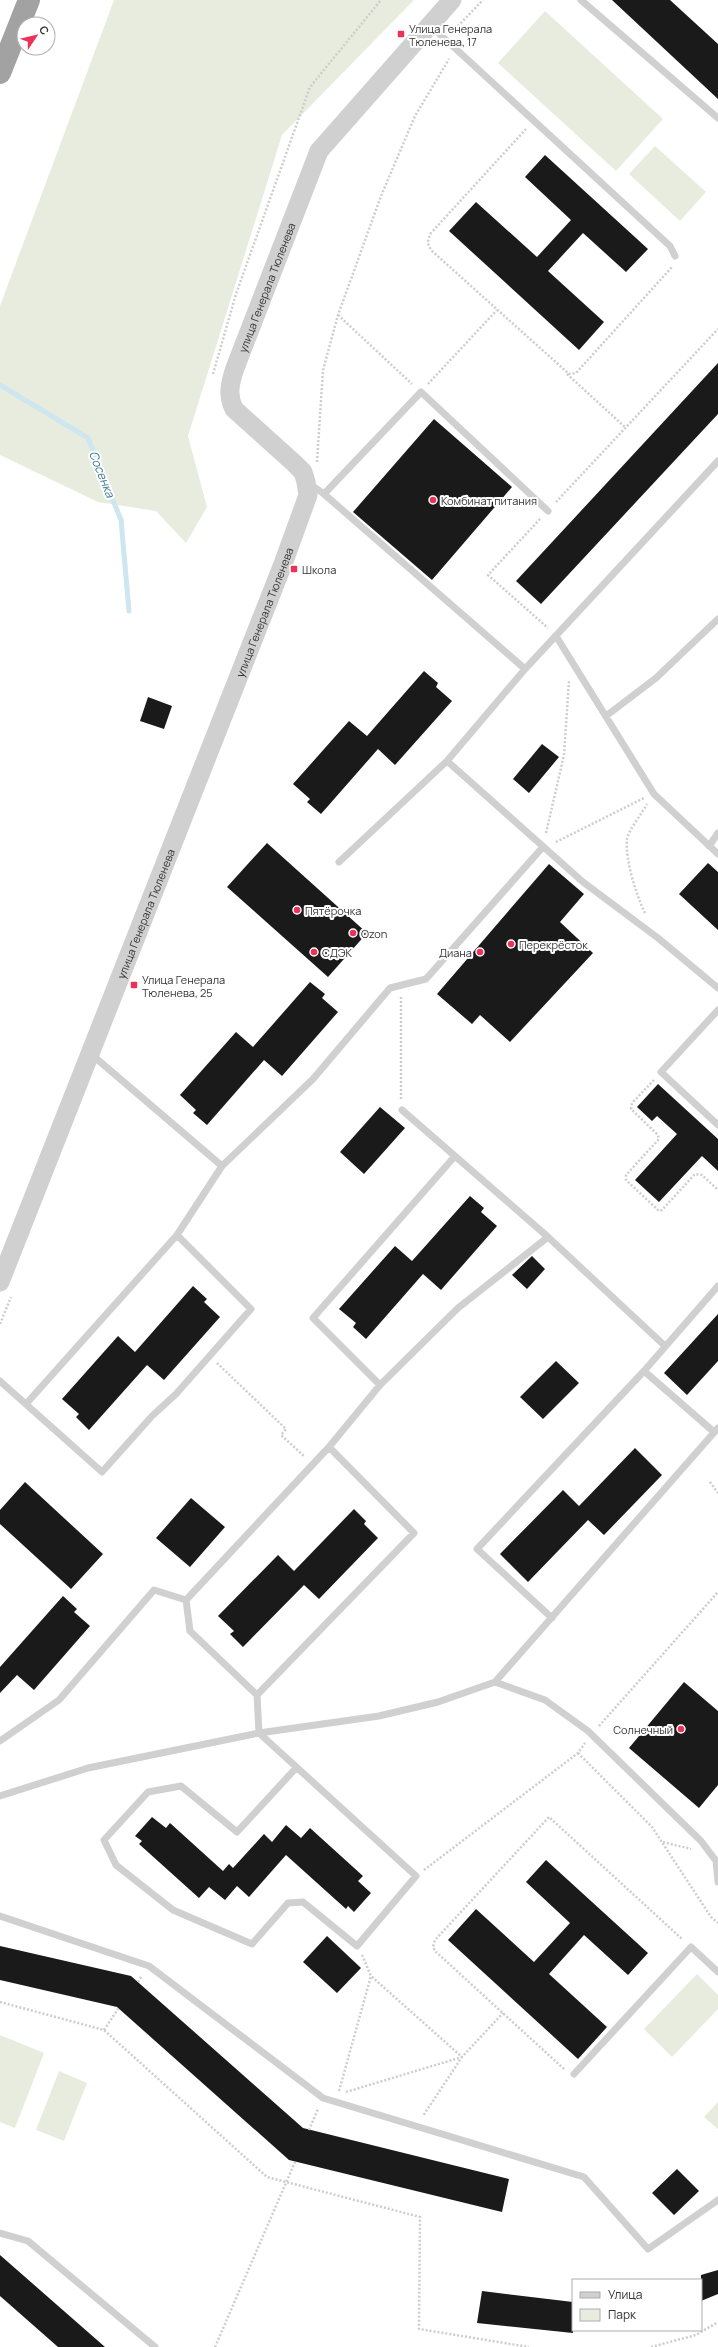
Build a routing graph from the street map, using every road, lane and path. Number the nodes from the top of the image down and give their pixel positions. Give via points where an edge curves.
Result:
1 (29, 0) edge
2 (381, 0) edge
3 (452, 0) edge
4 (483, 0) edge
5 (581, 0) edge
6 (430, 24) junction
7 (455, 29) dead end
8 (0, 73) edge
9 (718, 118) edge
10 (533, 121) junction
11 (675, 256) joint
12 (497, 310) junction
13 (338, 315) dead end
14 (718, 329) edge
15 (563, 371) junction
16 (212, 379) dead end
17 (421, 392) junction
18 (626, 428) junction
19 (718, 461) edge
20 (306, 482) junction
21 (324, 494) junction
22 (548, 511) junction
23 (718, 620) edge
24 (556, 636) junction
25 (570, 659) junction
26 (525, 670) junction
27 (606, 716) junction
28 (447, 761) junction
29 (654, 794) junction
30 (718, 833) edge
31 (709, 846) junction
32 (542, 848) junction
33 (718, 854) edge
34 (339, 862) dead end
35 (658, 938) junction
36 (718, 988) edge
37 (401, 996) dead end
38 (718, 1010) edge
39 (91, 1053) junction
40 (661, 1072) junction
41 (402, 1110) joint
42 (718, 1125) edge
43 (454, 1156) junction
44 (222, 1166) junction
45 (718, 1190) edge
46 (177, 1235) junction
47 (548, 1238) junction
48 (0, 1282) edge
49 (718, 1286) edge
50 (665, 1346) junction
51 (209, 1356) junction
52 (644, 1371) junction
53 (0, 1381) edge
54 (380, 1385) junction
55 (26, 1404) junction
56 (716, 1430) edge
57 (329, 1447) junction
58 (313, 1464) junction
59 (710, 1482) dead end
60 (718, 1494) edge
61 (718, 1592) edge
62 (186, 1600) junction
63 (552, 1618) junction
64 (495, 1682) junction
65 (257, 1694) junction
66 (259, 1733) junction
67 (592, 1734) junction
68 (0, 1741) edge
69 (578, 1753) junction
70 (296, 1768) junction
71 (0, 1796) edge
72 (416, 1876) junction
73 (718, 1882) edge
74 (0, 1916) edge
75 (718, 1923) edge
76 (357, 1946) junction
77 (691, 1947) junction
78 (718, 1972) edge
79 (371, 1976) junction
80 (0, 2002) edge
81 (118, 2009) dead end
82 (502, 2012) junction
83 (104, 2030) junction
84 (462, 2057) junction
85 (574, 2074) joint
86 (323, 2098) junction
87 (417, 2127) junction
88 (309, 2130) dead end
89 (295, 2162) dead end
90 (285, 2183) junction
91 (718, 2200) edge
92 (0, 2233) edge
93 (718, 2322) edge
94 (155, 2347) edge
95 (215, 2347) edge
96 (529, 2347) edge
97 (651, 2347) edge

1 - 8 highway
2 - 16 path via 310,87 236,294
3 - 6 street, улица Генерала Тюленева
4 - 7 path
5 - 9 lane
6 - 10 lane
6 - 20 street, улица Генерала Тюленева via 319,151 230,384 229,400 234,409 303,472
10 - 11 lane via 670,246
10 - 12 path via 431,233 428,240 432,251
11 - 15 path via 674,265 576,373
12 - 15 path
12 - 17 path
13 - 17 path
14 - 18 path
15 - 18 path
17 - 21 lane
17 - 22 lane
18 - 22 path
19 - 24 lane
20 - 21 lane
20 - 39 street, улица Генерала Тюленева via 308,495 283,564
21 - 26 lane
22 - 24 path via 488,575
23 - 27 lane via 656,678
24 - 25 lane
24 - 26 lane
25 - 27 lane
25 - 32 path via 564,755
26 - 28 lane
27 - 29 lane
28 - 32 lane
28 - 34 lane
29 - 31 lane
29 - 32 path
29 - 35 path via 627,837 630,866 640,902
30 - 31 lane
31 - 33 lane
32 - 35 lane
32 - 44 lane via 426,979 390,988 314,1079
35 - 36 lane
37 - 41 path
38 - 40 lane
39 - 44 lane
39 - 48 street, улица Генерала Тюленева
40 - 42 lane
40 - 45 path via 631,1106 633,1112 658,1135 658,1139 626,1175 626,1180 659,1211 696,1174 702,1175
41 - 43 lane
43 - 47 lane
43 - 54 lane via 313,1318
44 - 46 lane
46 - 51 lane via 251,1309
46 - 55 lane
47 - 50 lane
47 - 54 lane via 458,1308
49 - 50 lane
50 - 52 lane
51 - 55 lane via 102,1472
51 - 58 path via 286,1428 281,1435
52 - 56 lane
52 - 63 lane via 477,1549
53 - 55 lane
54 - 57 lane
56 - 63 lane
57 - 58 lane
57 - 65 lane via 414,1534
58 - 62 lane
59 - 60 path
61 - 67 path
62 - 65 lane via 190,1631
62 - 68 lane via 154,1590 59,1700
63 - 64 lane
64 - 66 lane via 438,1702 379,1716
64 - 67 lane via 545,1700
65 - 66 lane
66 - 70 lane
66 - 71 lane via 88,1768
67 - 69 path
67 - 73 lane via 701,1841 716,1860
69 - 72 path
69 - 75 path via 652,1827 711,1917
70 - 72 lane
70 - 76 lane via 237,1832 181,1786 148,1792 104,1840 116,1865 173,1910 252,1944 288,1903 303,1902
72 - 76 lane
74 - 86 lane via 148,1966
76 - 79 path
77 - 78 lane
77 - 82 path via 547,1817 433,1943 435,1951
77 - 85 lane
79 - 84 path
79 - 84 path via 338,2094
80 - 83 path
81 - 83 path
82 - 84 path
82 - 85 path via 568,2073
83 - 90 path via 266,2177
84 - 87 path
86 - 87 lane
86 - 88 path
87 - 91 lane via 584,2177 648,2249
89 - 90 path
90 - 95 path
90 - 96 path via 420,2217 419,2329
92 - 94 lane via 28,2241
93 - 97 path via 696,2335

